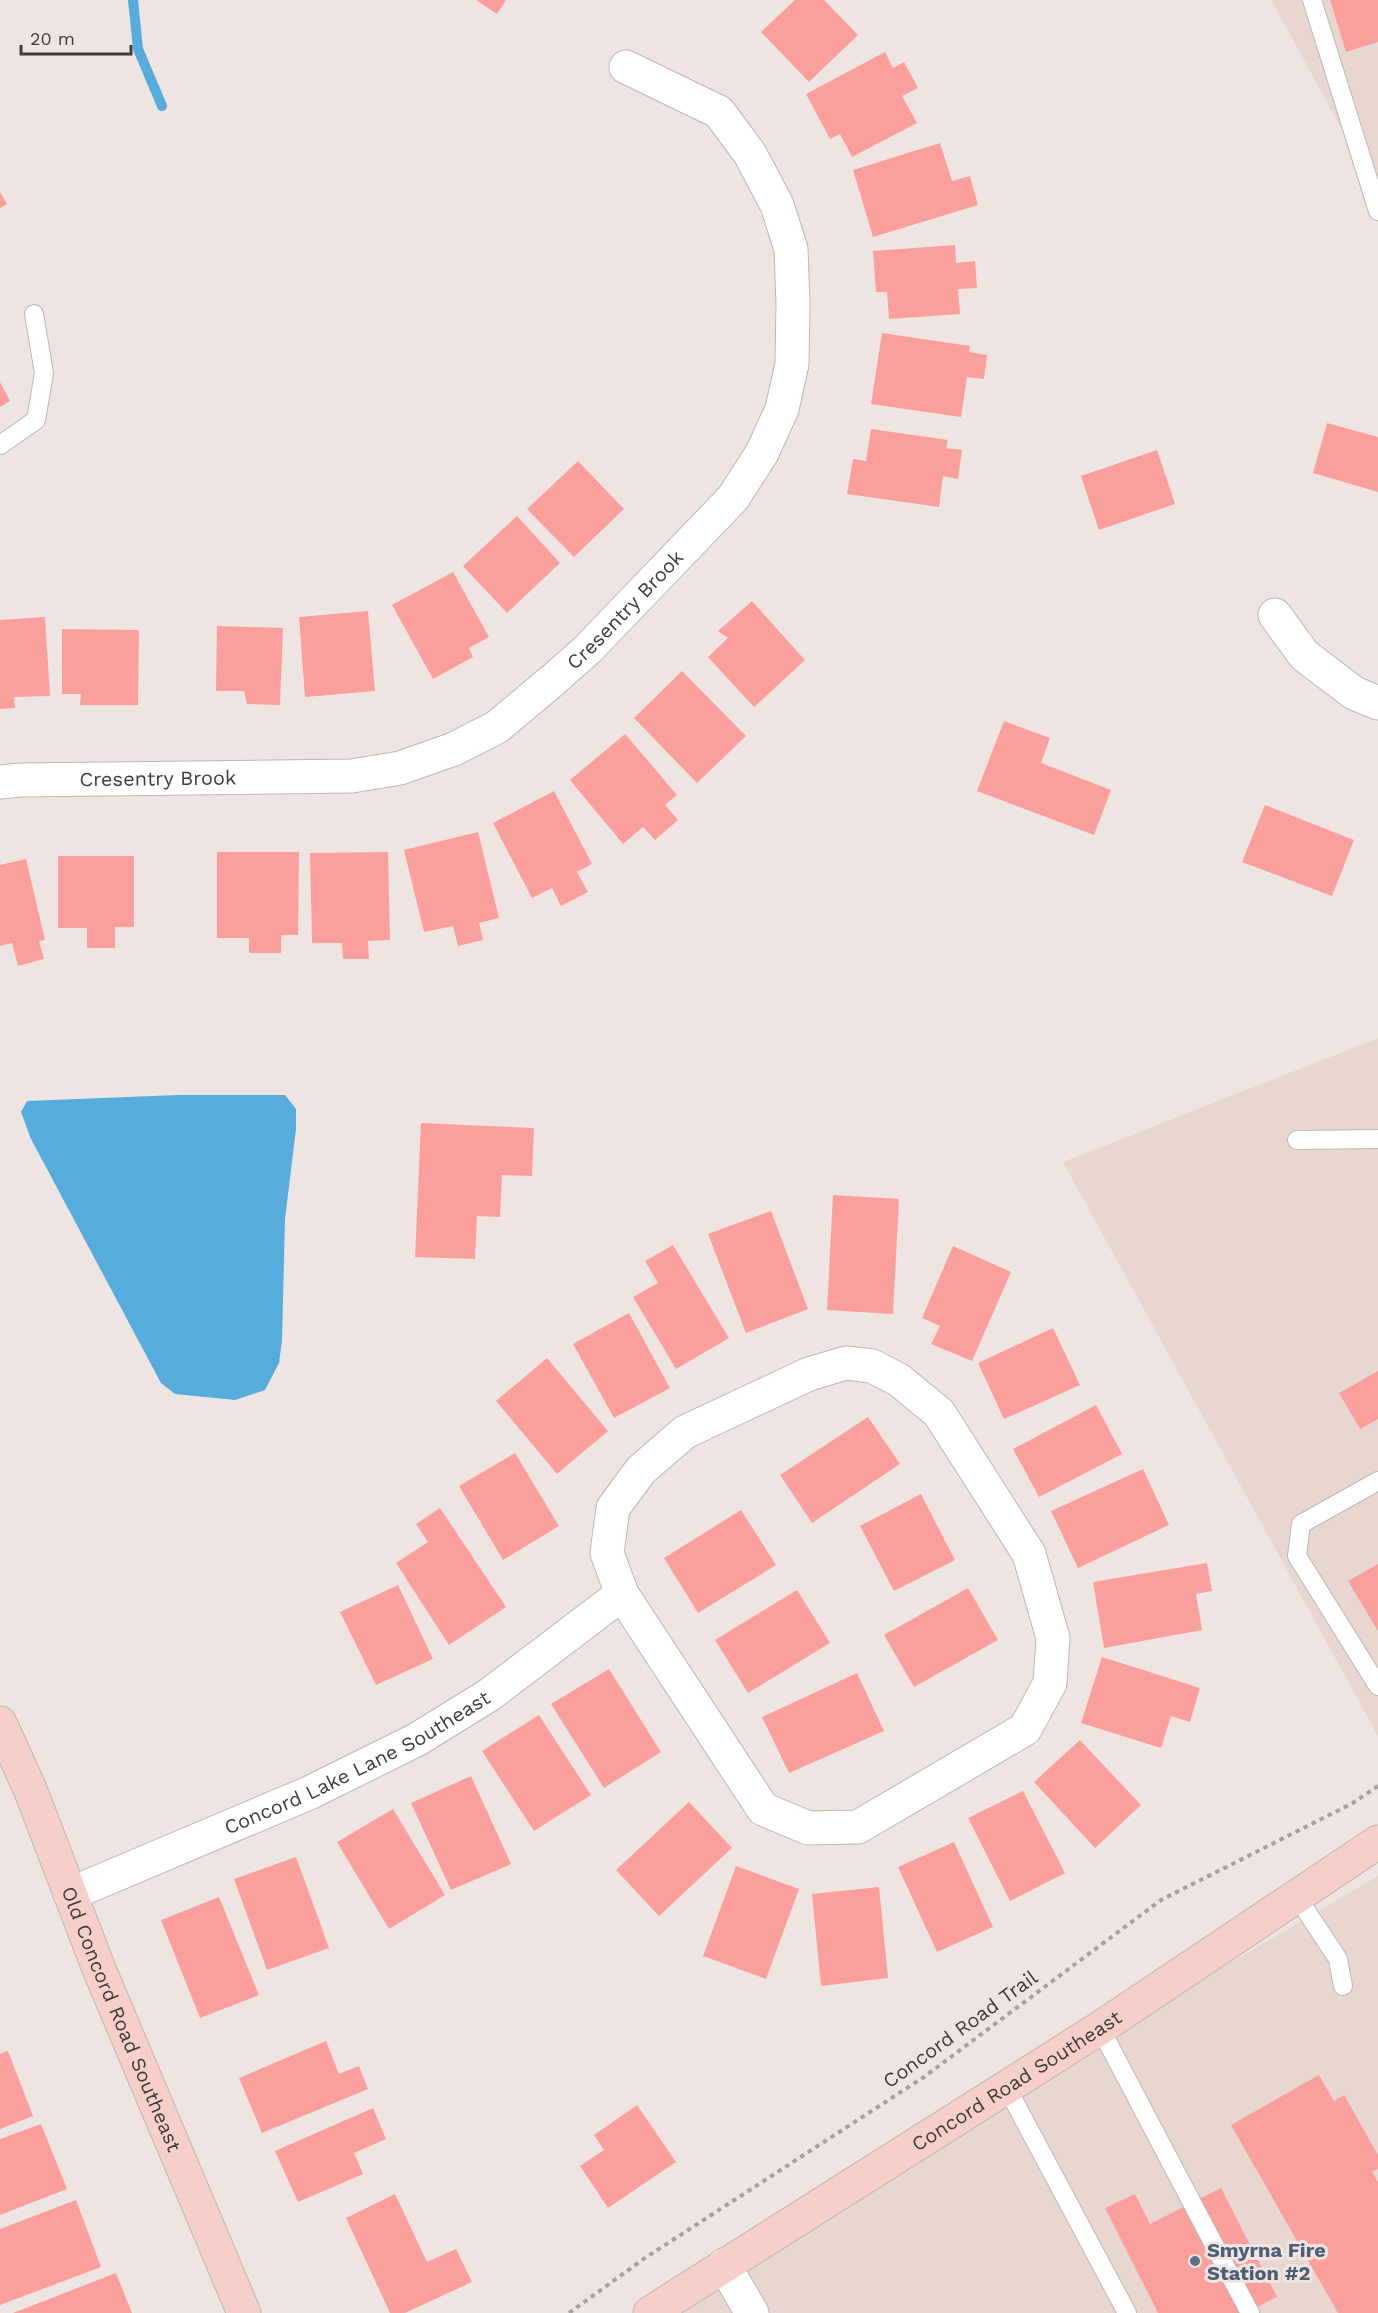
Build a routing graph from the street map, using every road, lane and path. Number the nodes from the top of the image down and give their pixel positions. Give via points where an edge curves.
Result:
1 (1312, 0) edge
2 (626, 67) dead end
3 (1378, 211) edge
4 (34, 314) dead end
5 (0, 446) edge
6 (1275, 615) dead end
7 (1378, 702) edge
8 (0, 782) edge
9 (1378, 1139) edge
10 (1298, 1140) dead end
11 (1378, 1482) edge
12 (622, 1594) junction
13 (1378, 1686) edge
14 (0, 1723) edge
15 (1378, 1785) edge
16 (1378, 1842) edge
17 (70, 1893) junction
18 (1297, 1897) junction
19 (1343, 1986) dead end
20 (1100, 2028) junction
21 (1006, 2086) junction
22 (724, 2265) junction
23 (244, 2313) edge
24 (569, 2313) edge
25 (650, 2313) edge
26 (752, 2313) edge
27 (1127, 2313) edge
28 (1250, 2313) edge

1 - 3 lane
2 - 8 street, Cresentry Brook via 719,112 750,154 777,205 791,249 792,364 782,409 762,453 733,498 587,650 497,727 454,749 399,768 352,776
4 - 5 lane via 44,373 36,420
6 - 7 street via 1304,655 1354,693
9 - 10 lane
11 - 13 lane via 1301,1524 1298,1556
12 - 12 street via 607,1553 613,1508 641,1470 685,1432 746,1402 809,1374 846,1363 872,1366 899,1380 939,1413 1029,1554 1053,1638 1050,1683 1025,1729 858,1827 808,1828 763,1809
12 - 17 street, Concord Lake Lane Southeast via 489,1695 416,1740 309,1793
14 - 17 street, Old Concord Road Southeast
15 - 24 path, Concord Road Trail via 1353,1803 1161,1900 924,2077 645,2258
16 - 18 street, Concord Road Southeast
17 - 23 street, Old Concord Road Southeast
18 - 19 lane via 1338,1959
18 - 20 street, Concord Road Southeast
20 - 21 street, Concord Road Southeast
20 - 28 lane
21 - 22 street, Concord Road Southeast
21 - 27 lane
22 - 25 street, Concord Road Southeast
22 - 26 street

